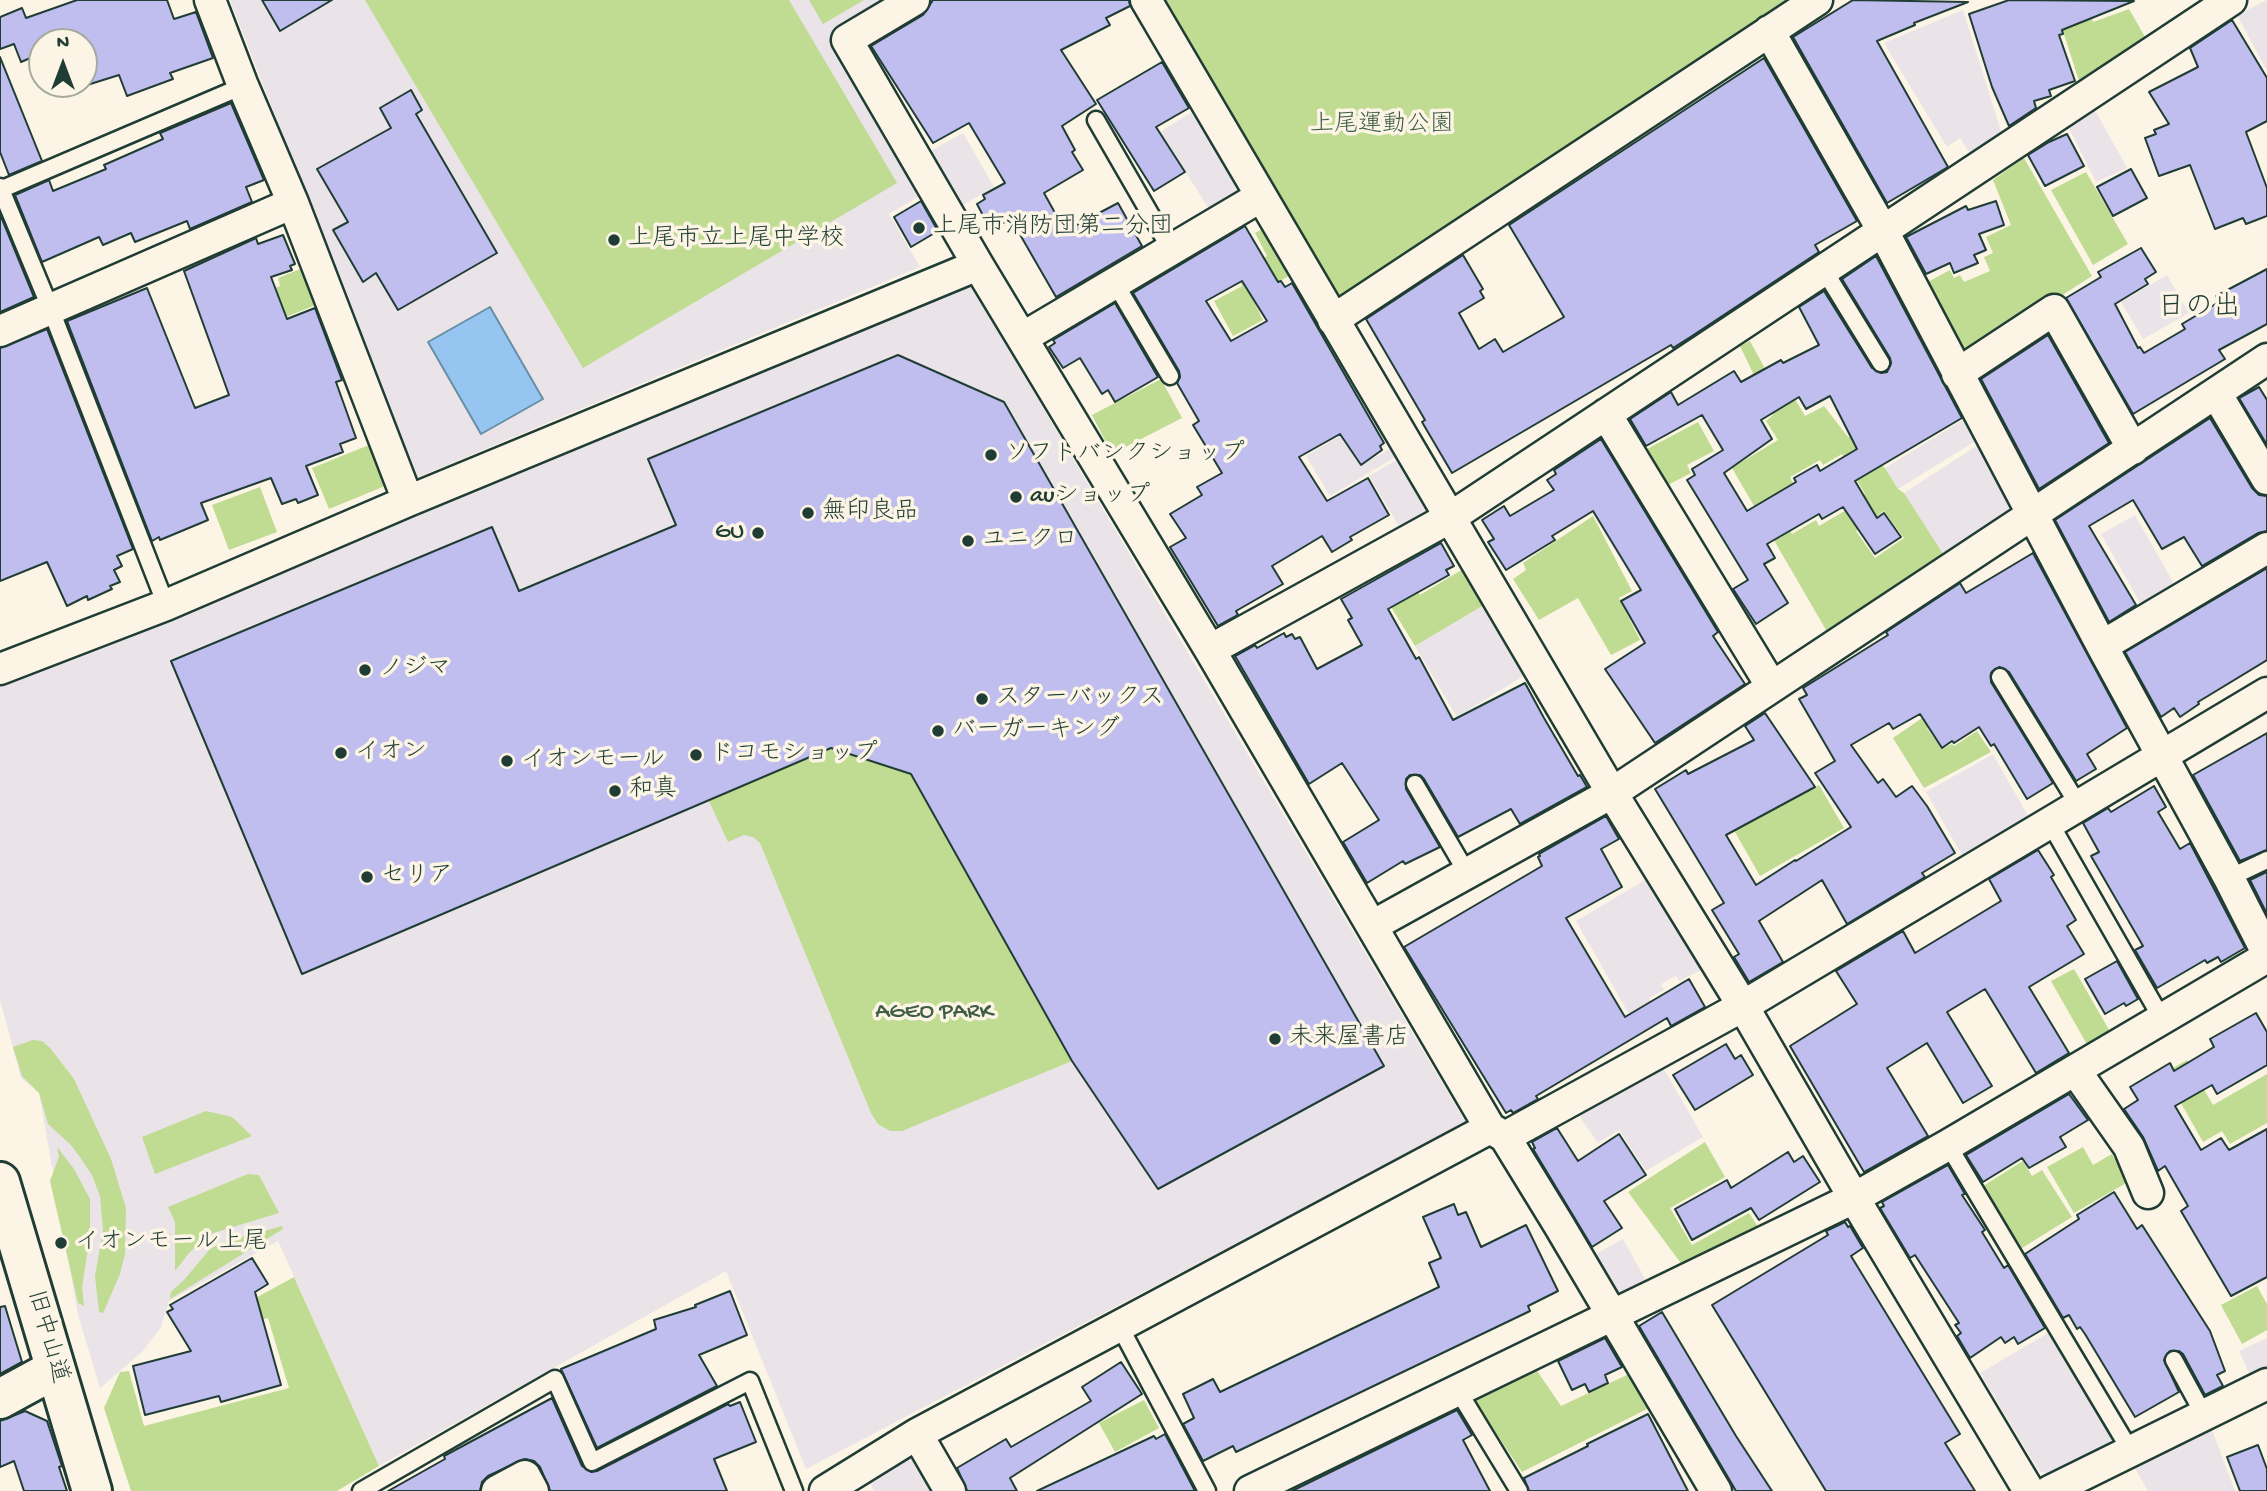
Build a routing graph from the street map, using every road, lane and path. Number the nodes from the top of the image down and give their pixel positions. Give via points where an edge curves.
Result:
1 (210, 0) edge
2 (914, 0) edge
3 (1146, 0) edge
4 (1817, 0) edge
5 (2231, 0) edge
6 (1769, 31) junction
7 (243, 86) junction
8 (1096, 120) dead end
9 (0, 189) edge
10 (1260, 197) junction
11 (293, 203) junction
12 (1882, 231) junction
13 (1171, 250) junction
14 (978, 265) junction
15 (1824, 270) junction
16 (1115, 283) junction
17 (51, 310) junction
18 (1333, 320) junction
19 (0, 331) edge
20 (1022, 338) junction
21 (2267, 359) edge
22 (1881, 363) dead end
23 (1957, 374) junction
24 (1170, 376) dead end
25 (2216, 393) junction
26 (1606, 414) junction
27 (2133, 449) junction
28 (2267, 479) edge
29 (408, 501) junction
30 (2032, 515) junction
31 (1451, 517) junction
32 (2267, 548) edge
33 (166, 605) junction
34 (2102, 646) junction
35 (1210, 650) junction
36 (0, 669) edge
37 (2000, 677) dead end
38 (1772, 687) junction
39 (2267, 693) edge
40 (2162, 757) junction
41 (1415, 784) dead end
42 (1612, 793) junction
43 (2079, 807) junction
44 (2050, 823) junction
45 (2267, 860) edge
46 (1467, 873) junction
47 (2229, 878) junction
48 (1372, 926) junction
49 (2267, 955) edge
50 (1743, 1006) junction
51 (2162, 1019) junction
52 (2075, 1070) junction
53 (1497, 1133) junction
54 (1948, 1145) junction
55 (0, 1182) edge
56 (2148, 1193) dead end
57 (1854, 1198) junction
58 (1613, 1316) junction
59 (1119, 1325) junction
60 (2174, 1360) dead end
61 (55, 1369) junction
62 (2267, 1384) edge
63 (1457, 1389) junction
64 (0, 1399) edge
65 (2204, 1415) junction
66 (917, 1434) junction
67 (2130, 1450) junction
68 (92, 1491) edge
69 (361, 1491) edge
70 (497, 1491) edge
71 (533, 1491) edge
72 (794, 1491) edge
73 (825, 1491) edge
74 (950, 1491) edge
75 (1207, 1491) edge
76 (1250, 1491) edge
77 (1519, 1491) edge
78 (1716, 1491) edge
79 (2029, 1491) edge
80 (2050, 1491) edge

1 - 7 street
2 - 14 street via 847,40
3 - 10 street
4 - 6 street
5 - 12 street
6 - 12 street
6 - 18 street
7 - 9 lane
7 - 11 street
8 - 13 lane
9 - 17 lane
10 - 13 street
10 - 18 street
11 - 17 street
11 - 29 street
12 - 15 street
12 - 23 street
13 - 16 street
14 - 20 street
14 - 29 street
15 - 22 lane
15 - 26 street
16 - 20 street
16 - 24 lane
17 - 19 street
17 - 33 lane
18 - 31 street
20 - 35 street
21 - 25 street
23 - 27 street via 2054,310
23 - 30 street
25 - 27 street
25 - 28 street
26 - 31 street
26 - 38 street
27 - 30 street
29 - 33 street
30 - 34 street
30 - 38 street
31 - 35 street
31 - 42 street
32 - 34 street
33 - 36 street
34 - 40 street
35 - 48 street
37 - 43 lane
38 - 42 street
39 - 40 street
40 - 43 street
40 - 47 street
41 - 46 lane
42 - 46 street
42 - 50 street
43 - 44 street
44 - 50 street
44 - 51 lane
45 - 47 lane
46 - 48 street
47 - 49 street
48 - 53 street
49 - 51 street
50 - 53 street
50 - 57 street
51 - 52 street
52 - 54 street
52 - 56 street via 2129,1147
53 - 58 street
53 - 59 street
54 - 57 street
54 - 67 lane
55 - 61 main road, 旧中山道
57 - 58 street
57 - 79 street
58 - 63 street
58 - 78 street
59 - 66 street
59 - 75 lane
60 - 65 lane
61 - 64 main road
61 - 68 main road, 旧中山道
62 - 65 street
63 - 76 street
63 - 77 lane
65 - 67 street
66 - 73 street
66 - 74 street
67 - 80 street
69 - 72 lane via 555,1379 592,1462 750,1381
70 - 71 street via 525,1476

